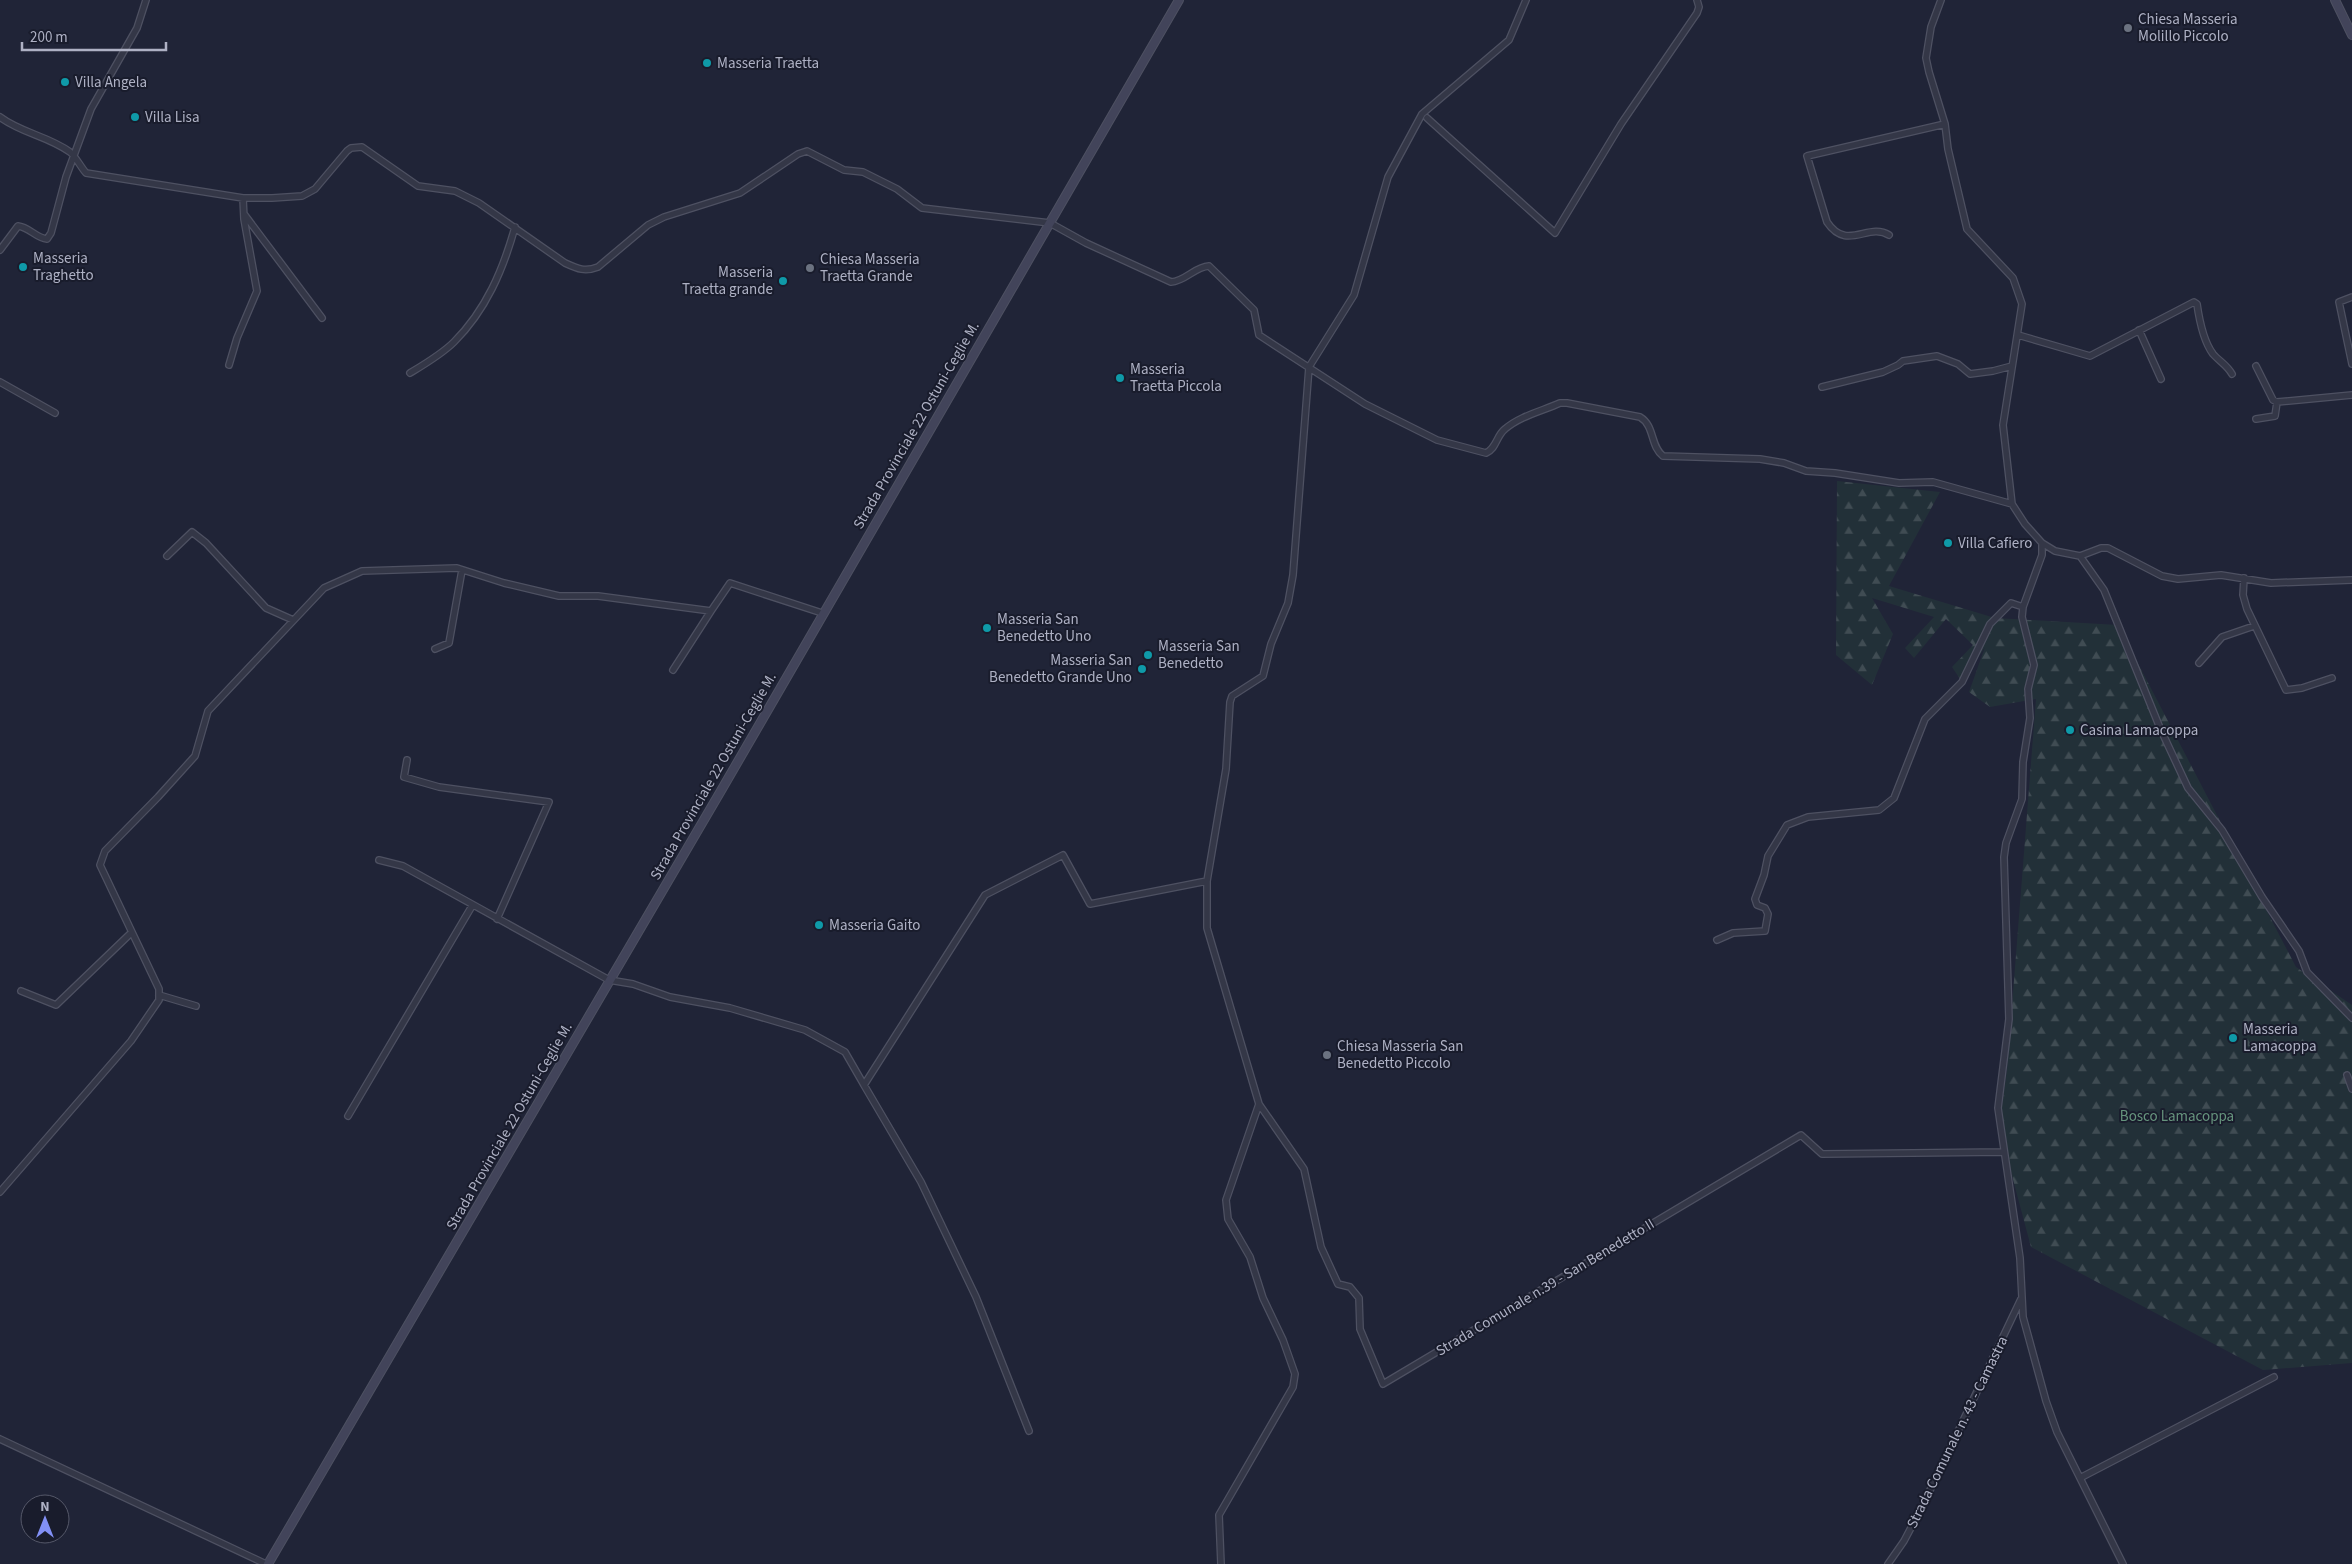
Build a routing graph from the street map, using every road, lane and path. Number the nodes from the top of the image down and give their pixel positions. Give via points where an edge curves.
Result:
1 (146, 0) edge
2 (1180, 0) edge
3 (1526, 0) edge
4 (1697, 0) edge
5 (1941, 0) edge
6 (2334, 0) edge
7 (2352, 35) edge
8 (0, 117) edge
9 (1427, 118) dead end
10 (1945, 124) junction
11 (74, 155) junction
12 (243, 198) junction
13 (244, 214) junction
14 (1050, 223) junction
15 (515, 227) junction
16 (1889, 235) dead end
17 (0, 250) edge
18 (2352, 297) edge
19 (322, 318) dead end
20 (2139, 330) junction
21 (2018, 336) junction
22 (2352, 364) edge
23 (229, 365) dead end
24 (2012, 366) junction
25 (2256, 366) dead end
26 (1310, 367) junction
27 (410, 373) dead end
28 (2232, 374) dead end
29 (2161, 379) dead end
30 (0, 382) edge
31 (1822, 387) dead end
32 (2352, 395) edge
33 (2277, 402) junction
34 (55, 413) dead end
35 (2256, 419) dead end
36 (2012, 504) junction
37 (2042, 543) junction
38 (167, 556) dead end
39 (2080, 556) junction
40 (462, 570) junction
41 (2244, 578) junction
42 (2352, 580) edge
43 (2023, 607) junction
44 (711, 611) junction
45 (822, 613) junction
46 (293, 620) junction
47 (2254, 626) junction
48 (435, 649) dead end
49 (2199, 663) dead end
50 (673, 670) dead end
51 (2332, 678) dead end
52 (407, 760) dead end
53 (379, 860) dead end
54 (1207, 881) junction
55 (472, 906) junction
56 (497, 919) junction
57 (131, 933) junction
58 (1718, 940) dead end
59 (609, 980) junction
60 (21, 991) dead end
61 (159, 996) junction
62 (196, 1006) dead end
63 (2352, 1018) edge
64 (2347, 1075) dead end
65 (864, 1085) junction
66 (2352, 1089) edge
67 (1259, 1104) junction
68 (348, 1116) dead end
69 (2003, 1152) junction
70 (0, 1192) edge
71 (2022, 1297) junction
72 (2023, 1317) junction
73 (2013, 1318) junction
74 (2274, 1377) dead end
75 (1029, 1431) dead end
76 (0, 1439) edge
77 (2080, 1478) junction
78 (267, 1564) edge
79 (1221, 1564) edge
80 (1888, 1564) edge
81 (2123, 1564) edge

1 - 11 street via 137,28 97,95
2 - 14 main road, Strada Provinciale 22 Ostuni-Ceglie M.
3 - 26 street via 1509,40 1422,114 1388,177 1354,295
4 - 9 street via 1697,14 1621,124 1555,233
5 - 10 street via 1931,27 1926,58
6 - 7 main road
8 - 11 street via 46,137
10 - 16 street via 1807,156 1827,222 1833,230 1844,237 1883,232
10 - 21 street via 1967,229 2013,278 2019,291 2022,304
11 - 12 street via 86,173 96,176
11 - 17 street via 47,239 18,226
12 - 13 street
12 - 15 street via 302,196 315,189 347,151 362,147 418,186 456,191 479,202
13 - 19 street
13 - 23 street via 257,291
14 - 15 street via 922,208 897,189 863,172 844,170 807,151 740,193 648,225 598,267 589,270 579,270 566,263
14 - 26 street via 1171,282 1180,281 1209,266 1254,310 1259,335
14 - 45 main road, Strada Provinciale 22 Ostuni-Ceglie M.
15 - 27 street via 498,280 475,318 453,343
18 - 22 street via 2339,302
20 - 21 street via 2090,356
20 - 28 street via 2194,302 2210,348
20 - 29 street
21 - 24 street
24 - 31 street via 1970,374 1958,364 1937,356 1903,361 1883,372
24 - 36 street via 2003,425
25 - 33 street
26 - 36 street via 1365,404 1437,440 1480,452 1493,450 1503,430 1514,422 1567,403 1640,417 1648,424 1658,452 1663,456 1760,459 1806,471 1835,472 1899,483 1933,482
26 - 54 street via 1288,603 1271,644 1266,670 1258,680 1232,696 1230,702 1226,769
30 - 34 street
32 - 33 street
33 - 35 street via 2275,416
36 - 37 street
37 - 39 street via 2055,551
37 - 43 street via 2042,555
38 - 46 street via 192,532 266,608
39 - 41 street via 2108,548 2162,576 2178,579 2221,575
39 - 63 street via 2104,590 2188,788 2222,830 2299,952 2307,972
40 - 44 street via 559,596 598,596
40 - 46 street via 362,571 324,588
40 - 48 street via 449,643
41 - 42 street via 2271,583
41 - 47 street via 2243,595
43 - 58 street via 2011,603 1995,618 1962,682 1925,719 1894,798 1879,810 1808,817 1787,826 1768,856 1755,899 1768,914 1765,931 1732,933
43 - 69 street via 2022,617 2034,665 2028,689 2030,718 2023,762 2022,799 2004,857 2009,1019 1998,1108
44 - 45 street via 730,583
44 - 50 street
45 - 59 main road, Strada Provinciale 22 Ostuni-Ceglie M.
46 - 57 street via 208,711 195,756 105,850 100,864
47 - 49 street via 2222,637
47 - 51 street via 2286,690
52 - 56 street via 404,777 439,787 549,802
53 - 55 street via 403,866
54 - 65 street via 1090,904 1064,854 985,895
54 - 67 street via 1207,928
55 - 56 street
55 - 68 street
56 - 59 street
57 - 60 street via 56,1005
57 - 61 street
59 - 65 street via 633,984 670,997 730,1008 805,1030 845,1052
59 - 78 main road, Strada Provinciale 22 Ostuni-Ceglie M.
61 - 62 street
61 - 70 street via 131,1041
64 - 66 street
65 - 75 street via 921,1182 976,1297
67 - 69 street, Strada Comunale n.39 - San Benedetto II via 1304,1169 1322,1247 1338,1284 1350,1288 1359,1298 1360,1329 1383,1384 1801,1135 1822,1154
67 - 79 street via 1226,1200 1228,1219 1250,1258 1262,1298 1283,1340 1295,1374 1293,1386 1219,1515
69 - 71 street via 2020,1258
71 - 72 street
71 - 73 street, Strada Comunale n. 43 - Camastra
72 - 73 street via 2017,1314
72 - 77 street via 2046,1401
73 - 80 street, Strada Comunale n. 43 - Camastra via 1922,1507
74 - 77 street
76 - 78 street
77 - 81 street

